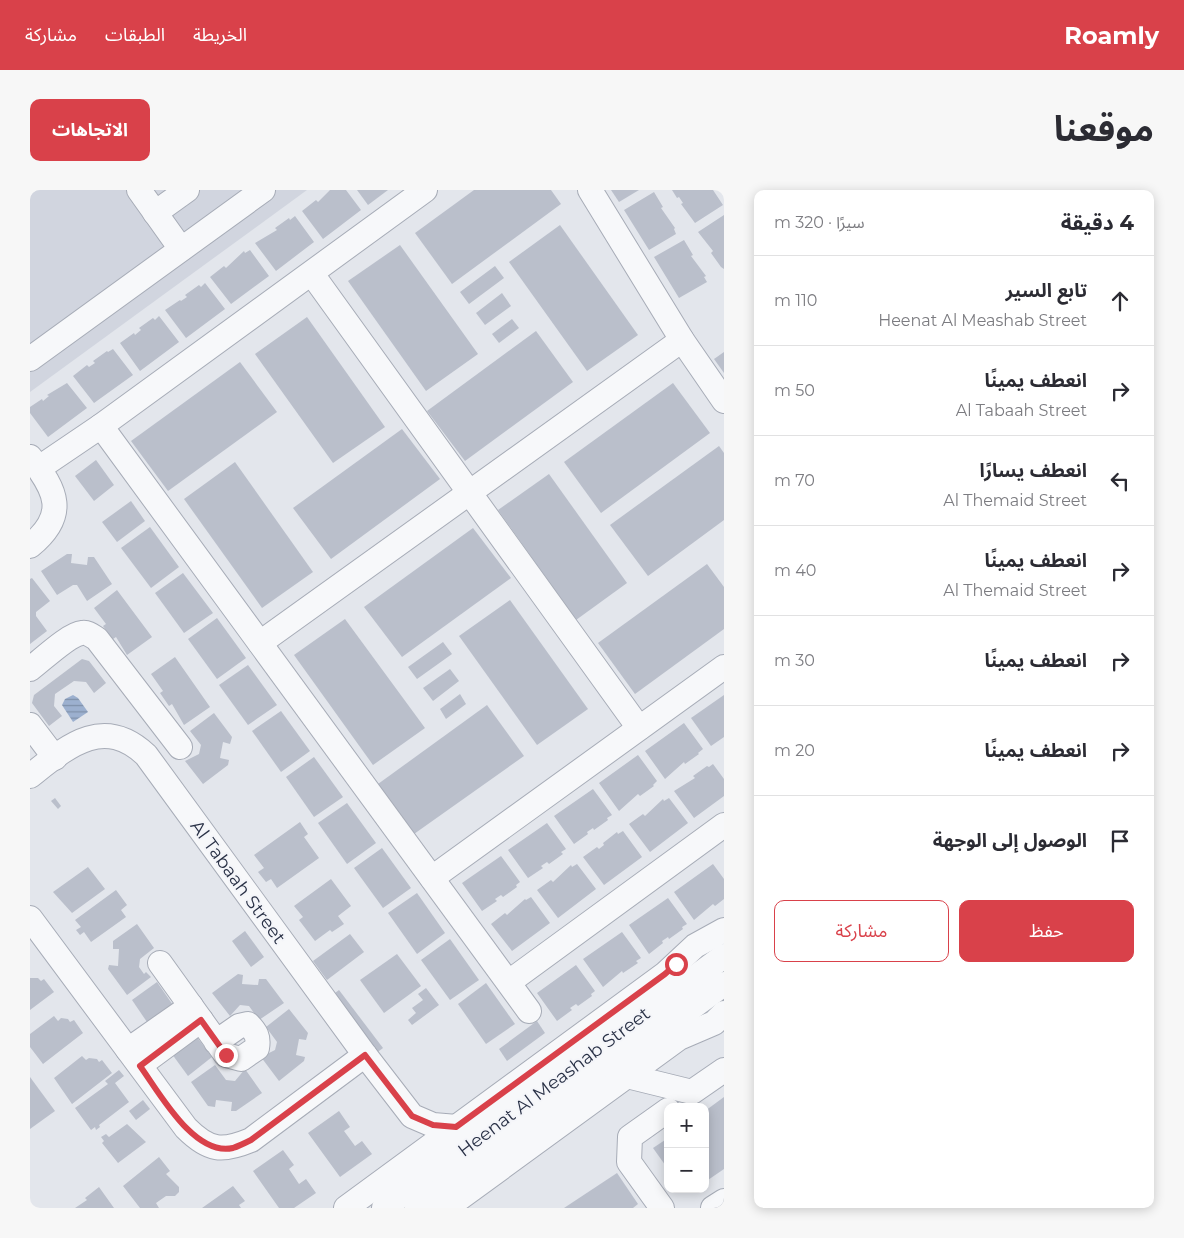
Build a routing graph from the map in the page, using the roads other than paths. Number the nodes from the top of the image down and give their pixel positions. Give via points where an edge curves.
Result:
1 (139, 190) edge
2 (187, 190) edge
3 (263, 190) edge
4 (425, 190) edge
5 (590, 190) edge
6 (155, 213) junction
7 (181, 249) junction
8 (312, 274) junction
9 (682, 340) junction
10 (30, 359) edge
11 (724, 401) edge
12 (101, 426) junction
13 (35, 462) edge
14 (470, 494) junction
15 (30, 546) edge
16 (260, 643) junction
17 (724, 668) edge
18 (30, 669) edge
19 (30, 724) edge
20 (640, 728) junction
21 (180, 747) dead end
22 (55, 758) junction
23 (32, 771) edge
24 (724, 825) edge
25 (432, 878) junction
26 (30, 918) edge
27 (724, 930) edge
28 (724, 956) edge
29 (160, 963) dead end
30 (509, 982) junction
31 (724, 984) edge
32 (529, 1011) dead end
33 (196, 1013) junction
34 (724, 1013) edge
35 (216, 1042) dead end
36 (365, 1055) junction
37 (134, 1058) junction
38 (724, 1070) edge
39 (627, 1076) junction
40 (692, 1092) junction
41 (677, 1103) edge
42 (664, 1113) edge
43 (412, 1116) junction
44 (456, 1127) junction
45 (411, 1160) junction
46 (724, 1201) edge
47 (346, 1208) edge
48 (384, 1208) edge
49 (417, 1208) edge
50 (446, 1208) edge
51 (662, 1208) edge
52 (714, 1208) edge

1 - 6 street
2 - 6 street
3 - 7 street
4 - 8 street
5 - 9 street
6 - 7 street
7 - 10 street
8 - 12 street
8 - 14 street
9 - 11 street
9 - 14 street
12 - 13 street
12 - 16 street
13 - 15 street via 56,508 51,526
14 - 16 street
14 - 20 street
16 - 25 street
17 - 20 street
18 - 21 street via 73,636 89,634 97,639
19 - 22 street
20 - 25 street
22 - 23 street, Al Tabaah Street
22 - 36 street, Al Tabaah Street via 83,740 100,735 117,736 132,742
24 - 30 street
25 - 30 street
26 - 37 street
27 - 44 street, Heenat Al Meashab Street via 695,946 665,974
28 - 48 street, Heenat Al Meashab Street
29 - 33 street
30 - 32 street
31 - 49 street, Heenat Al Meashab Street
33 - 35 street
33 - 37 street
34 - 39 street, Heenat Al Meashab Street via 714,1024 679,1038
36 - 37 street via 251,1140 232,1148 214,1147 198,1140
36 - 43 street, Al Tabaah Street
38 - 40 street
39 - 40 street
39 - 50 street, Heenat Al Meashab Street
40 - 41 street
42 - 51 street via 630,1137 628,1162
43 - 44 street via 433,1125
43 - 45 street via 415,1138
44 - 45 street, Heenat Al Meashab Street
45 - 47 street, Heenat Al Meashab Street
46 - 52 street

